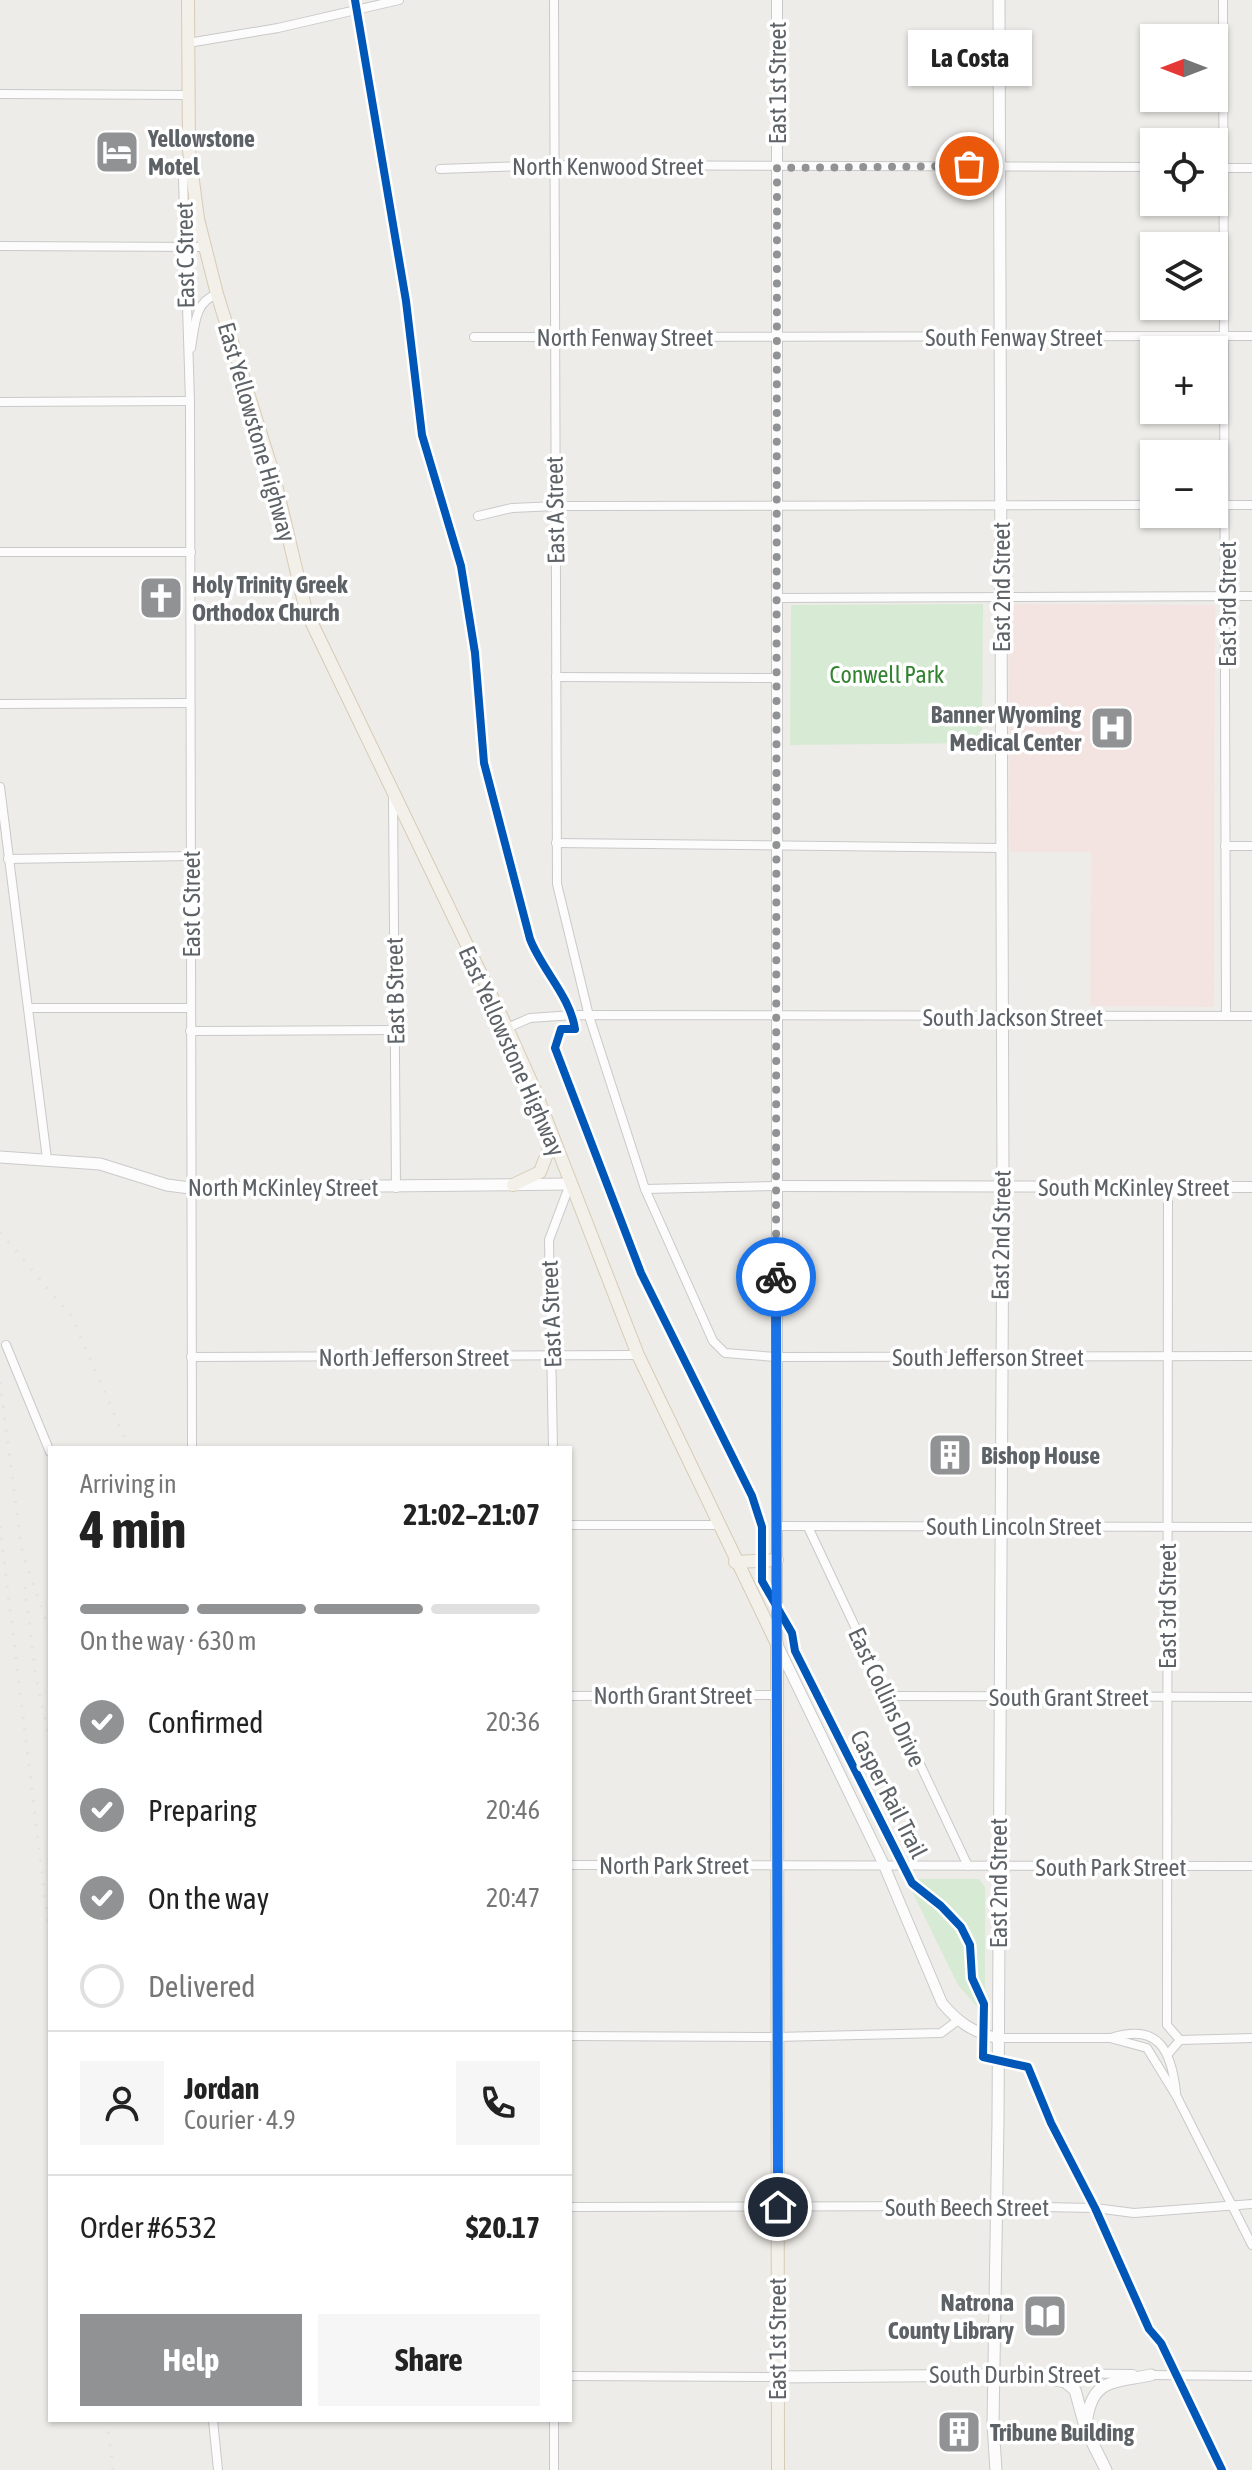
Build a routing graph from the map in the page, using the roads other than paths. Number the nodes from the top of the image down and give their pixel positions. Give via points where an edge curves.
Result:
1 (188, 0) edge
2 (399, 0) edge
3 (554, 0) edge
4 (777, 0) edge
5 (999, 0) edge
6 (1223, 0) edge
7 (188, 43) junction
8 (0, 94) edge
9 (187, 95) junction
10 (1220, 128) edge
11 (189, 150) junction
12 (554, 165) junction
13 (1001, 166) junction
14 (1140, 167) edge
15 (777, 168) junction
16 (1228, 168) edge
17 (1252, 168) edge
18 (440, 169) dead end
19 (1221, 216) edge
20 (0, 246) edge
21 (185, 247) junction
22 (204, 247) junction
23 (217, 294) junction
24 (777, 336) junction
25 (1225, 336) edge
26 (1228, 336) edge
27 (1252, 336) edge
28 (474, 337) dead end
29 (1140, 337) edge
30 (553, 338) junction
31 (1001, 338) junction
32 (189, 360) junction
33 (190, 401) junction
34 (0, 402) edge
35 (1140, 505) edge
36 (1228, 505) edge
37 (1252, 505) edge
38 (556, 506) junction
39 (777, 506) junction
40 (1001, 507) junction
41 (478, 516) dead end
42 (1227, 528) edge
43 (0, 552) edge
44 (191, 552) junction
45 (1227, 596) junction
46 (1252, 596) edge
47 (1000, 597) junction
48 (777, 598) junction
49 (556, 677) junction
50 (776, 678) junction
51 (190, 703) junction
52 (0, 704) edge
53 (0, 787) edge
54 (393, 795) junction
55 (556, 843) junction
56 (777, 844) junction
57 (1225, 846) junction
58 (1252, 846) edge
59 (1001, 848) junction
60 (191, 856) junction
61 (8, 859) junction
62 (29, 1008) junction
63 (191, 1008) junction
64 (589, 1016) junction
65 (1226, 1016) junction
66 (1252, 1016) edge
67 (1001, 1017) junction
68 (774, 1018) junction
69 (507, 1028) junction
70 (395, 1030) junction
71 (190, 1031) junction
72 (553, 1138) junction
73 (0, 1157) edge
74 (47, 1159) junction
75 (570, 1184) junction
76 (513, 1185) junction
77 (776, 1186) junction
78 (1003, 1186) junction
79 (1252, 1187) edge
80 (190, 1188) junction
81 (396, 1188) junction
82 (1168, 1188) junction
83 (645, 1189) junction
84 (6, 1345) dead end
85 (638, 1355) junction
86 (1252, 1356) edge
87 (191, 1357) junction
88 (553, 1357) junction
89 (776, 1357) junction
90 (1000, 1357) junction
91 (1167, 1357) junction
92 (192, 1446) edge
93 (553, 1446) edge
94 (48, 1447) edge
95 (572, 1525) edge
96 (716, 1525) junction
97 (777, 1526) junction
98 (1000, 1526) junction
99 (808, 1527) junction
100 (1167, 1527) junction
101 (1252, 1527) edge
102 (777, 1560) junction
103 (735, 1562) junction
104 (777, 1644) junction
105 (776, 1695) junction
106 (572, 1696) edge
107 (885, 1696) junction
108 (999, 1697) junction
109 (1167, 1697) junction
110 (1252, 1697) edge
111 (883, 1863) junction
112 (572, 1865) edge
113 (778, 1865) junction
114 (968, 1866) junction
115 (1252, 1866) edge
116 (1167, 1867) junction
117 (998, 1868) junction
118 (957, 2021) junction
119 (1167, 2025) junction
120 (1147, 2033) junction
121 (572, 2036) edge
122 (776, 2037) junction
123 (997, 2038) junction
124 (1110, 2038) junction
125 (1252, 2038) edge
126 (1180, 2040) junction
127 (1168, 2054) junction
128 (1177, 2097) junction
129 (1232, 2204) junction
130 (1252, 2204) edge
131 (997, 2206) junction
132 (572, 2207) edge
133 (778, 2207) junction
134 (1252, 2245) edge
135 (995, 2374) junction
136 (1030, 2375) junction
137 (1151, 2375) junction
138 (572, 2376) edge
139 (1252, 2376) edge
140 (777, 2377) junction
141 (213, 2422) edge
142 (554, 2422) edge
143 (1086, 2430) junction
144 (218, 2470) edge
145 (554, 2470) edge
146 (778, 2470) edge
147 (996, 2470) edge
148 (1106, 2470) edge

1 - 7 main road, East Yellowstone Highway
2 - 7 street
3 - 12 street, East A Street
4 - 15 street, East 1st Street
5 - 13 main road, East 2nd Street
6 - 10 street, East 3rd Street
7 - 9 main road, East Yellowstone Highway
8 - 9 street
9 - 11 main road, East Yellowstone Highway
11 - 21 street, East C Street via 183,178
11 - 22 main road, East Yellowstone Highway
12 - 15 street, North Kenwood Street
12 - 18 street, North Kenwood Street
12 - 30 street, East A Street
13 - 14 street, North Kenwood Street
13 - 15 street, North Kenwood Street
13 - 31 main road, East 2nd Street
15 - 24 street, East 1st Street
16 - 17 street
19 - 25 street, East 3rd Street
20 - 21 street
21 - 22 street
21 - 32 street, East C Street
22 - 23 main road, East Yellowstone Highway
23 - 32 street, East C Street via 206,298 198,310
23 - 54 main road, East Yellowstone Highway via 274,476 306,611
24 - 30 street, North Fenway Street
24 - 31 street, South Fenway Street
24 - 39 street, East 1st Street
26 - 27 street, South Fenway Street
28 - 30 street, North Fenway Street
29 - 31 street, South Fenway Street
30 - 38 street, East A Street
31 - 40 main road, East 2nd Street
32 - 33 street, East C Street
33 - 34 street
33 - 44 street, East C Street
35 - 40 street
36 - 37 street
38 - 39 street
38 - 41 street
38 - 49 street, East A Street
39 - 40 street
39 - 48 street, East 1st Street
40 - 47 main road, East 2nd Street
42 - 45 street, East 3rd Street
43 - 44 street
44 - 51 street, East C Street
45 - 46 street
45 - 47 street
45 - 57 street, East 3rd Street
47 - 48 street
47 - 59 main road, East 2nd Street
48 - 50 street, East 1st Street
49 - 50 street
49 - 55 street, East A Street
50 - 56 street, East 1st Street
51 - 52 street
51 - 60 street, East C Street
53 - 61 street
54 - 69 main road, East Yellowstone Highway
54 - 70 street, East B Street
55 - 56 street
55 - 64 street, East A Street via 557,884
56 - 59 street
56 - 68 street, East 1st Street
57 - 58 street
57 - 65 street, East 3rd Street
59 - 67 main road, East 2nd Street
60 - 61 street
60 - 63 street, East C Street
61 - 62 street
62 - 63 street
62 - 74 street
63 - 71 street, East C Street
64 - 68 street, South Jackson Street
64 - 69 street, South Jackson Street via 530,1018
64 - 83 street
65 - 66 street, South Jackson Street
65 - 67 street, South Jackson Street
67 - 68 street, South Jackson Street
67 - 78 main road, East 2nd Street
68 - 77 street, East 1st Street
69 - 72 main road, East Yellowstone Highway
70 - 71 street
70 - 81 street, East B Street
71 - 80 street, East C Street
72 - 75 main road, East Yellowstone Highway
72 - 76 main road via 540,1172
73 - 74 main road, North McKinley Street
74 - 80 main road, North McKinley Street via 100,1164
75 - 76 main road, North McKinley Street
75 - 85 main road, East Yellowstone Highway
75 - 88 street, East A Street via 549,1240
76 - 81 main road, North McKinley Street
77 - 78 street, South McKinley Street
77 - 83 street
77 - 89 street, East 1st Street
78 - 82 street, South McKinley Street
78 - 90 main road, East 2nd Street
79 - 82 street, South McKinley Street
80 - 81 main road, North McKinley Street
80 - 87 street, East C Street
82 - 91 street, East 3rd Street
83 - 89 street, South Jefferson Street via 713,1341 725,1353
84 - 94 street
85 - 88 street, North Jefferson Street
85 - 96 main road, East Yellowstone Highway
86 - 91 street, South Jefferson Street
87 - 88 street, North Jefferson Street
87 - 92 street, East C Street
88 - 93 street, East A Street
89 - 90 street, South Jefferson Street
89 - 97 street, East 1st Street
90 - 91 street, South Jefferson Street
90 - 98 main road, East 2nd Street
91 - 100 street, East 3rd Street
95 - 96 street
96 - 103 main road, East Yellowstone Highway
97 - 99 street, South Lincoln Street
97 - 102 street, East 1st Street
98 - 99 street, South Lincoln Street
98 - 100 street, South Lincoln Street
98 - 108 main road, East 2nd Street
99 - 107 street, East Collins Drive
100 - 101 street, South Lincoln Street
100 - 109 street, East 3rd Street
102 - 103 main road
102 - 104 street, East 1st Street
103 - 104 main road, East Yellowstone Highway
104 - 105 main road, East 1st Street
104 - 111 street, East Yellowstone Highway
105 - 106 street, North Grant Street
105 - 113 main road, East 1st Street
107 - 108 street, South Grant Street
107 - 114 street, East Collins Drive
108 - 109 street, South Grant Street
108 - 117 main road, East 2nd Street
109 - 110 street, South Grant Street
109 - 116 street, East 3rd Street
111 - 113 street, South Park Street
111 - 114 street, South Park Street
111 - 118 street, East Yellowstone Highway via 942,2003
112 - 113 street, North Park Street
113 - 122 main road, East 1st Street
114 - 117 street, South Park Street
115 - 116 street, South Park Street
116 - 117 street, South Park Street
116 - 119 street, East 3rd Street
117 - 123 main road, East 2nd Street
118 - 122 street via 941,2033
118 - 123 street
119 - 120 street
119 - 126 street
120 - 124 street
120 - 127 street
121 - 122 street
122 - 133 main road, East 1st Street
123 - 124 street
123 - 131 main road, East 2nd Street
124 - 128 street via 1147,2048
125 - 126 street
126 - 127 street
127 - 128 street
128 - 129 street
129 - 130 street, South Beech Street
129 - 131 street, South Beech Street via 1134,2213
129 - 134 street
131 - 133 street, South Beech Street
131 - 135 main road, East 2nd Street
132 - 133 street, South Beech Street
133 - 140 main road, East 1st Street
135 - 136 main road, South Durbin Street
135 - 140 main road, South Durbin Street
135 - 147 main road, East 2nd Street
136 - 137 street, South Durbin Street
136 - 143 main road via 1065,2382 1075,2390
137 - 139 street, South Durbin Street
137 - 143 main road via 1095,2391
138 - 140 street
140 - 146 main road, East 1st Street
141 - 144 street
142 - 145 street
143 - 148 main road

